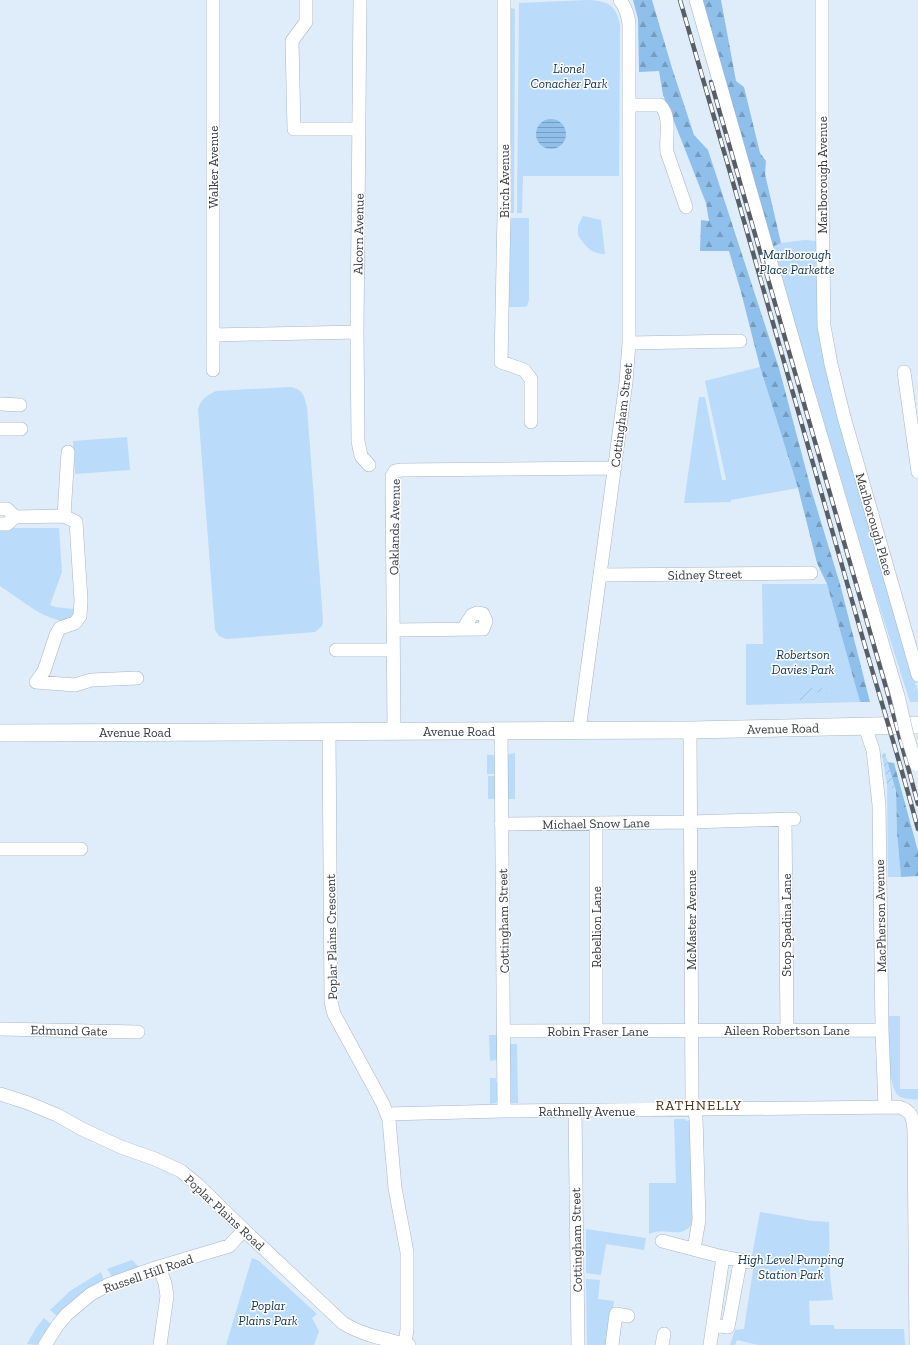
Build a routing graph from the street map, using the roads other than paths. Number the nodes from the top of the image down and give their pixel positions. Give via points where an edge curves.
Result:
1 (212, 0) edge
2 (306, 0) edge
3 (360, 0) edge
4 (504, 0) edge
5 (620, 0) edge
6 (696, 0) edge
7 (822, 0) edge
8 (629, 102) junction
9 (359, 130) junction
10 (686, 207) dead end
11 (357, 332) junction
12 (213, 335) junction
13 (740, 340) dead end
14 (629, 343) junction
15 (213, 370) dead end
16 (904, 372) dead end
17 (833, 373) joint
18 (0, 404) edge
19 (20, 404) dead end
20 (531, 422) dead end
21 (0, 429) edge
22 (21, 429) dead end
23 (68, 452) dead end
24 (369, 465) dead end
25 (615, 468) junction
26 (918, 472) edge
27 (0, 509) edge
28 (64, 516) junction
29 (15, 517) junction
30 (0, 524) edge
31 (811, 573) dead end
32 (600, 575) junction
33 (463, 629) dead end
34 (394, 630) junction
35 (336, 650) dead end
36 (394, 650) junction
37 (918, 675) edge
38 (137, 678) dead end
39 (918, 725) edge
40 (865, 727) junction
41 (579, 730) junction
42 (690, 730) junction
43 (329, 731) junction
44 (394, 731) junction
45 (501, 731) junction
46 (0, 733) edge
47 (917, 767) edge
48 (790, 819) joint
49 (690, 822) junction
50 (596, 823) junction
51 (502, 824) junction
52 (81, 848) dead end
53 (0, 849) edge
54 (0, 1029) edge
55 (692, 1030) junction
56 (786, 1030) junction
57 (882, 1030) junction
58 (504, 1031) junction
59 (596, 1031) junction
60 (138, 1032) dead end
61 (0, 1094) edge
62 (885, 1107) junction
63 (695, 1110) junction
64 (504, 1111) junction
65 (575, 1111) junction
66 (387, 1114) junction
67 (244, 1230) junction
68 (662, 1241) dead end
69 (694, 1249) junction
70 (723, 1257) junction
71 (158, 1267) junction
72 (628, 1316) dead end
73 (713, 1325) junction
74 (407, 1344) edge
75 (45, 1345) edge
76 (160, 1345) edge
77 (578, 1345) edge
78 (612, 1345) edge
79 (710, 1345) edge
80 (916, 1345) edge

1 - 12 street, Walker Avenue
2 - 9 street via 306,22 292,41 294,128
3 - 9 street, Alcorn Avenue
4 - 20 street, Birch Avenue via 501,362 524,370 531,379
5 - 8 street, Cottingham Street via 625,6 629,24
6 - 47 street, bridge
7 - 17 street, Marlborough Avenue via 824,326
8 - 10 street via 660,105 663,108 668,127 668,152
8 - 14 street, Cottingham Street
9 - 11 street, Alcorn Avenue
11 - 12 street
11 - 24 street, Alcorn Avenue via 358,442 361,456
12 - 15 street, Walker Avenue
13 - 14 street
14 - 25 street, Cottingham Street
16 - 26 street
17 - 37 street, Marlborough Place
18 - 19 street
21 - 22 street
23 - 28 street
25 - 32 street, Cottingham Street
25 - 34 street, Oaklands Avenue via 395,471 392,476
27 - 29 street via 7,509
28 - 29 street
28 - 38 street via 76,522 80,616 75,623 60,628 44,671 36,682 75,685 92,680
29 - 30 street via 7,524
31 - 32 street, Sidney Street
32 - 41 street, Cottingham Street
33 - 34 street
34 - 36 street, Oaklands Avenue
35 - 36 street
36 - 44 street, Oaklands Avenue
39 - 40 main road, Avenue Road
40 - 42 main road, Avenue Road
40 - 57 street, MacPherson Avenue via 873,750 879,805
41 - 42 main road, Avenue Road
41 - 45 main road, Avenue Road
42 - 49 street, McMaster Avenue
43 - 44 main road, Avenue Road
43 - 46 main road, Avenue Road
43 - 66 street, Poplar Plains Crescent via 332,1002 334,1014
44 - 45 main road, Avenue Road
45 - 51 street, Cottingham Street
48 - 49 street, Michael Snow Lane
48 - 56 street, Stop Spadina Lane
49 - 50 street, Michael Snow Lane
49 - 55 street, McMaster Avenue
50 - 51 street, Michael Snow Lane
50 - 59 street, Rebellion Lane
51 - 58 street, Cottingham Street
52 - 53 street
54 - 60 street, Edmund Gate
55 - 56 street, Aileen Robertson Lane
55 - 59 street, Robin Fraser Lane
55 - 63 street, McMaster Avenue via 692,1099
56 - 57 street, Aileen Robertson Lane
57 - 62 street, MacPherson Avenue
58 - 59 street, Robin Fraser Lane
58 - 64 street, Cottingham Street
61 - 67 street, Poplar Plains Road via 50,1112 121,1147 155,1158 181,1171
62 - 63 street, Rathnelly Avenue
62 - 80 street, Rathnelly Avenue via 899,1106 907,1109 914,1130
63 - 65 street, Rathnelly Avenue
63 - 69 street, McMaster Avenue via 698,1220
64 - 65 street, Rathnelly Avenue
64 - 66 street, Rathnelly Avenue
65 - 77 street, Cottingham Street
66 - 74 street, Poplar Plains Crescent via 395,1188 406,1252
67 - 71 street, Russell Hill Road via 229,1246
67 - 74 street, Poplar Plains Road via 343,1323 361,1333
68 - 69 street
69 - 70 street
70 - 73 street
70 - 73 street via 744,1265 728,1327
71 - 75 street, Russell Hill Road via 110,1284 91,1294 67,1314
71 - 76 street via 167,1296
72 - 78 street via 616,1314
73 - 79 street

